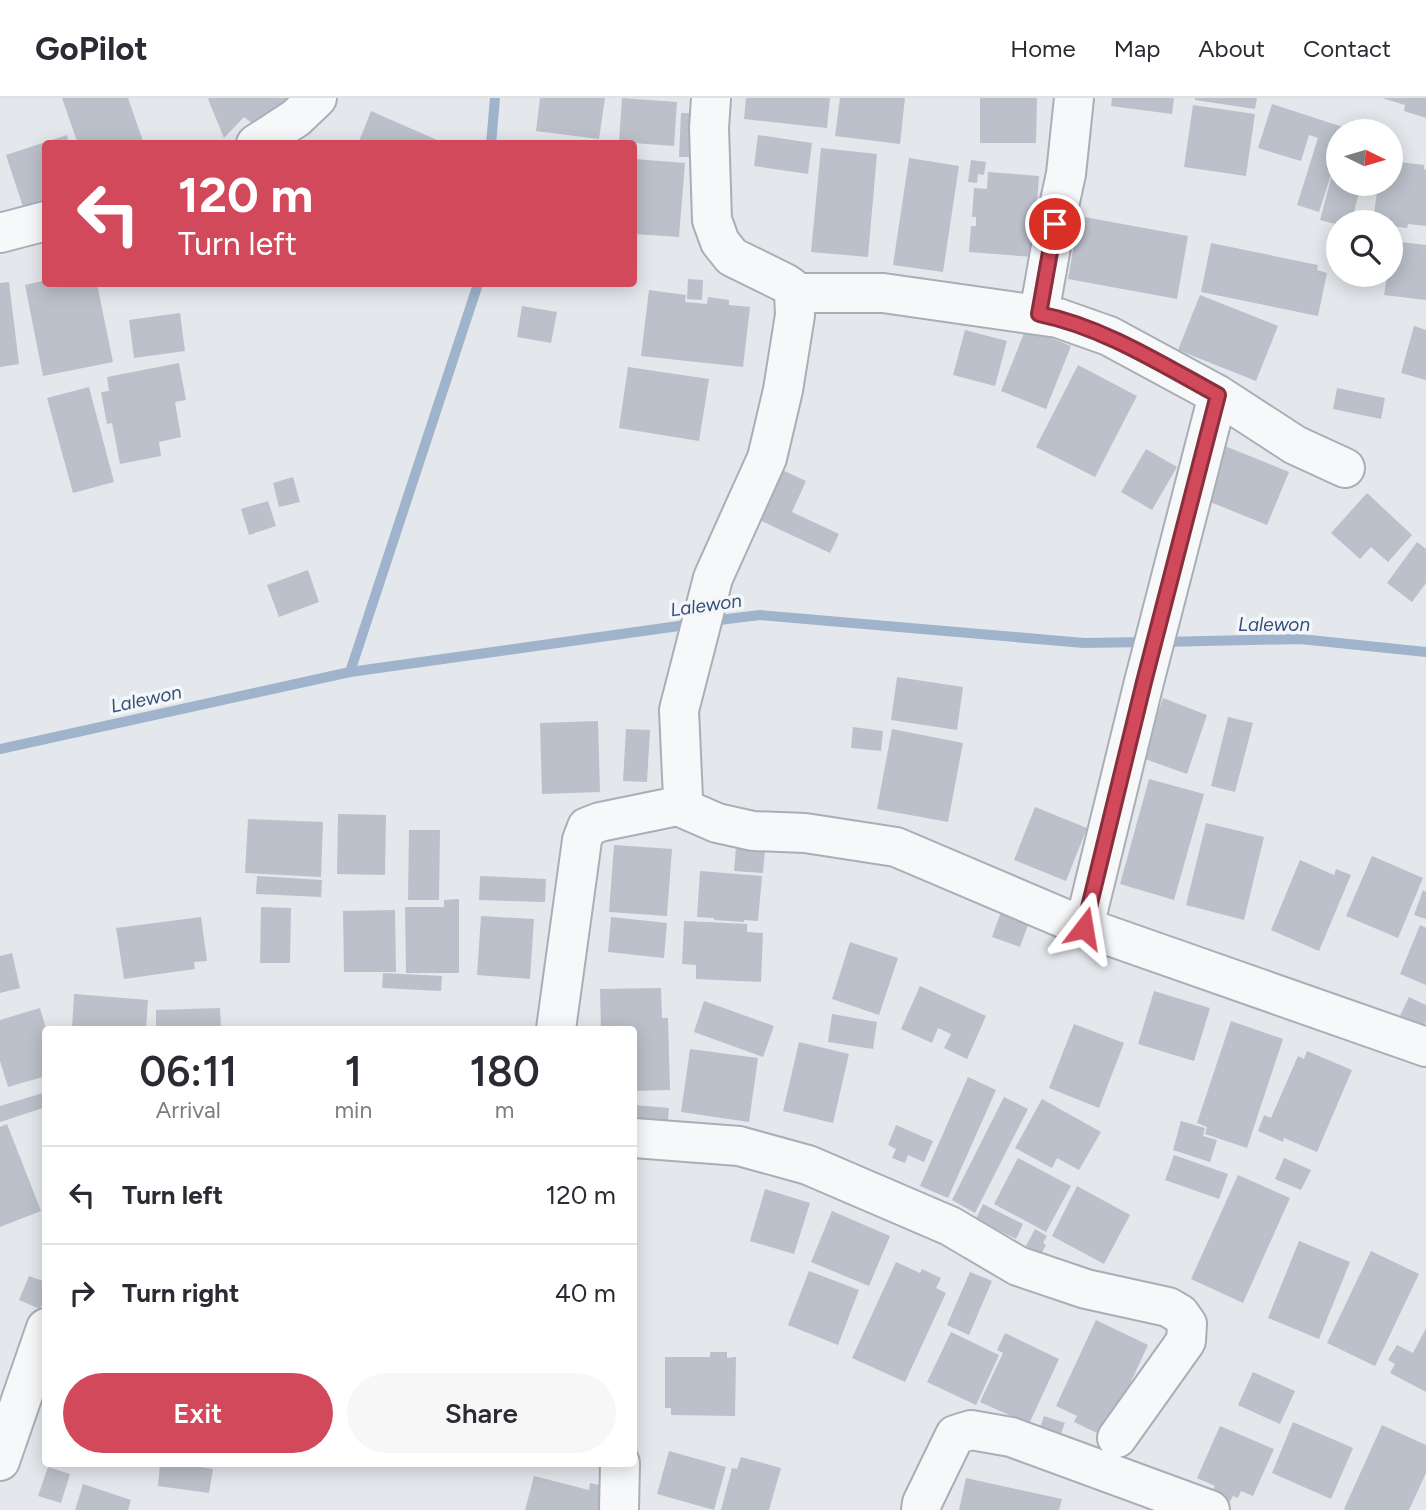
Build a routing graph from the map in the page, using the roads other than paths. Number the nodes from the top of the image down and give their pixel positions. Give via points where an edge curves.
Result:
1 (317, 98) edge
2 (711, 98) edge
3 (1074, 98) edge
4 (262, 140) edge
5 (42, 221) edge
6 (0, 233) edge
7 (794, 293) junction
8 (1039, 314) junction
9 (1218, 395) junction
10 (1345, 468) dead end
11 (678, 806) junction
12 (1084, 928) junction
13 (556, 1026) edge
14 (1426, 1047) edge
15 (637, 1138) edge
16 (42, 1340) edge
17 (1117, 1438) junction
18 (0, 1461) edge
19 (1090, 1466) junction
20 (620, 1467) edge
21 (1128, 1480) junction
22 (619, 1510) edge
23 (921, 1510) edge
24 (1210, 1510) edge

1 - 4 street
2 - 7 street via 712,220 720,242 732,257 792,287
3 - 8 street via 1066,174
5 - 6 street
7 - 8 street via 883,293
7 - 11 street via 783,390 767,458 713,578 679,710 683,798
8 - 9 street via 1109,337
9 - 10 street via 1295,444
9 - 12 street
11 - 12 street via 717,823 753,831 805,833 896,848
11 - 13 street via 587,827
12 - 14 street
15 - 17 street via 739,1146 808,1165 950,1226 1018,1266 1180,1314 1187,1324 1186,1341
16 - 18 street
17 - 19 street
17 - 21 street
19 - 21 street
19 - 23 street via 1011,1437 971,1430 955,1435
20 - 22 street
21 - 24 street

